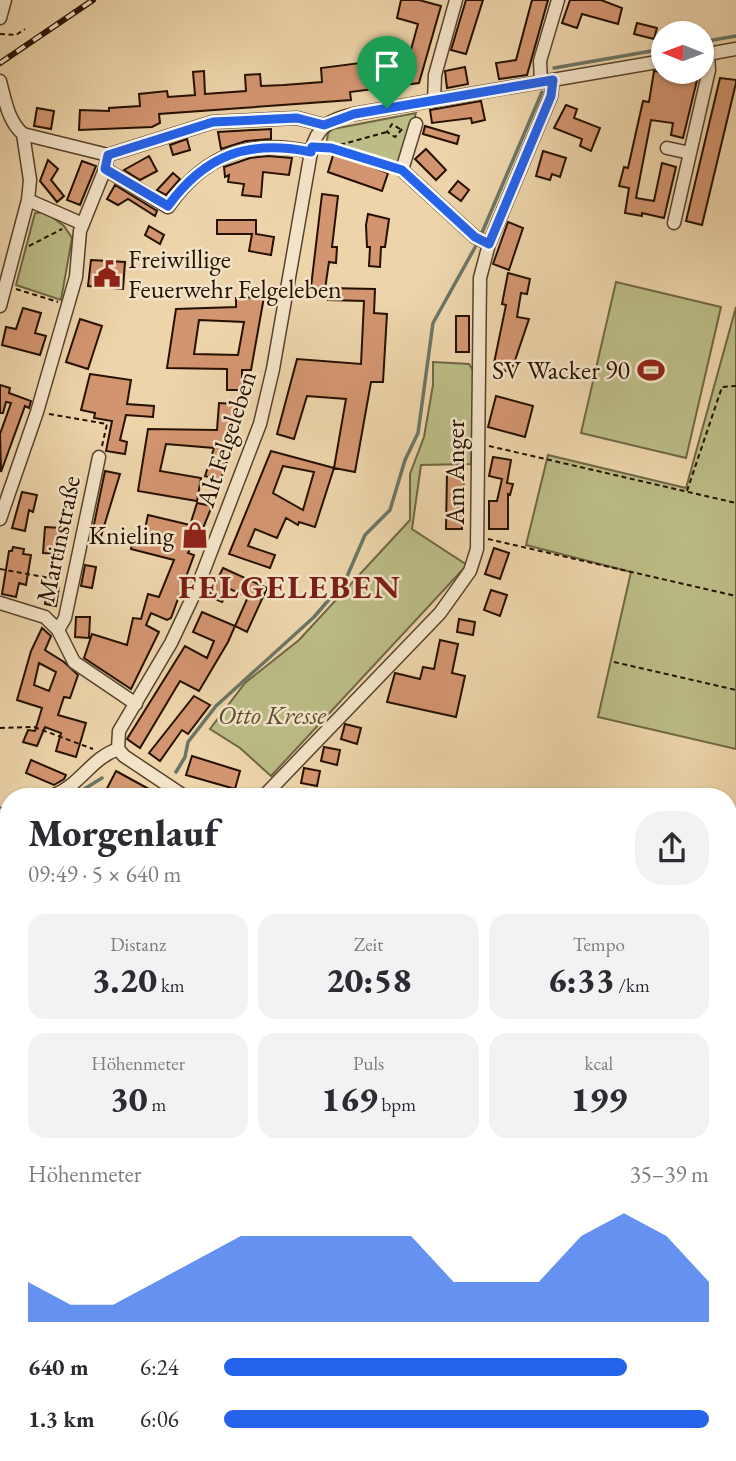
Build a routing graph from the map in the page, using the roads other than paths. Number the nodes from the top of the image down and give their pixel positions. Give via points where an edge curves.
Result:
1 (5, 0) edge
2 (456, 0) edge
3 (558, 0) edge
4 (0, 18) edge
5 (736, 49) edge
6 (714, 53) edge
7 (651, 63) edge
8 (0, 81) edge
9 (547, 81) junction
10 (706, 84) edge
11 (434, 101) junction
12 (416, 124) dead end
13 (324, 125) junction
14 (23, 134) junction
15 (667, 148) dead end
16 (312, 150) junction
17 (690, 153) junction
18 (108, 155) junction
19 (105, 169) junction
20 (28, 200) junction
21 (78, 222) junction
22 (674, 223) dead end
23 (489, 244) junction
24 (0, 306) edge
25 (99, 457) road end
26 (0, 519) edge
27 (0, 603) edge
28 (58, 630) junction
29 (136, 704) junction
30 (112, 751) junction
31 (68, 788) edge
32 (172, 788) edge
33 (272, 788) edge

1 - 4 street
2 - 11 street via 435,75
3 - 9 street, Am Anger via 540,61
5 - 6 street
7 - 9 street
8 - 14 street via 15,127
9 - 11 street
9 - 23 street, Am Anger via 551,96
10 - 17 street
11 - 13 street via 343,116
12 - 23 street via 402,170 475,237
13 - 16 street, Alt Felgeleben
13 - 18 street via 297,118 213,122
14 - 18 street
14 - 20 street via 30,180
15 - 17 street
16 - 19 street via 232,153 195,173 168,206
16 - 29 street, Alt Felgeleben via 260,424 188,608
17 - 22 street
18 - 19 street
19 - 21 street
20 - 21 street
20 - 24 street
21 - 26 street via 68,305
23 - 33 street, Am Anger via 480,278 477,549 470,571 440,613
25 - 28 street, Martinstraße via 65,618
27 - 28 street via 45,617
28 - 29 street via 74,662
29 - 30 street, Alt Felgeleben
30 - 31 street
30 - 32 street

